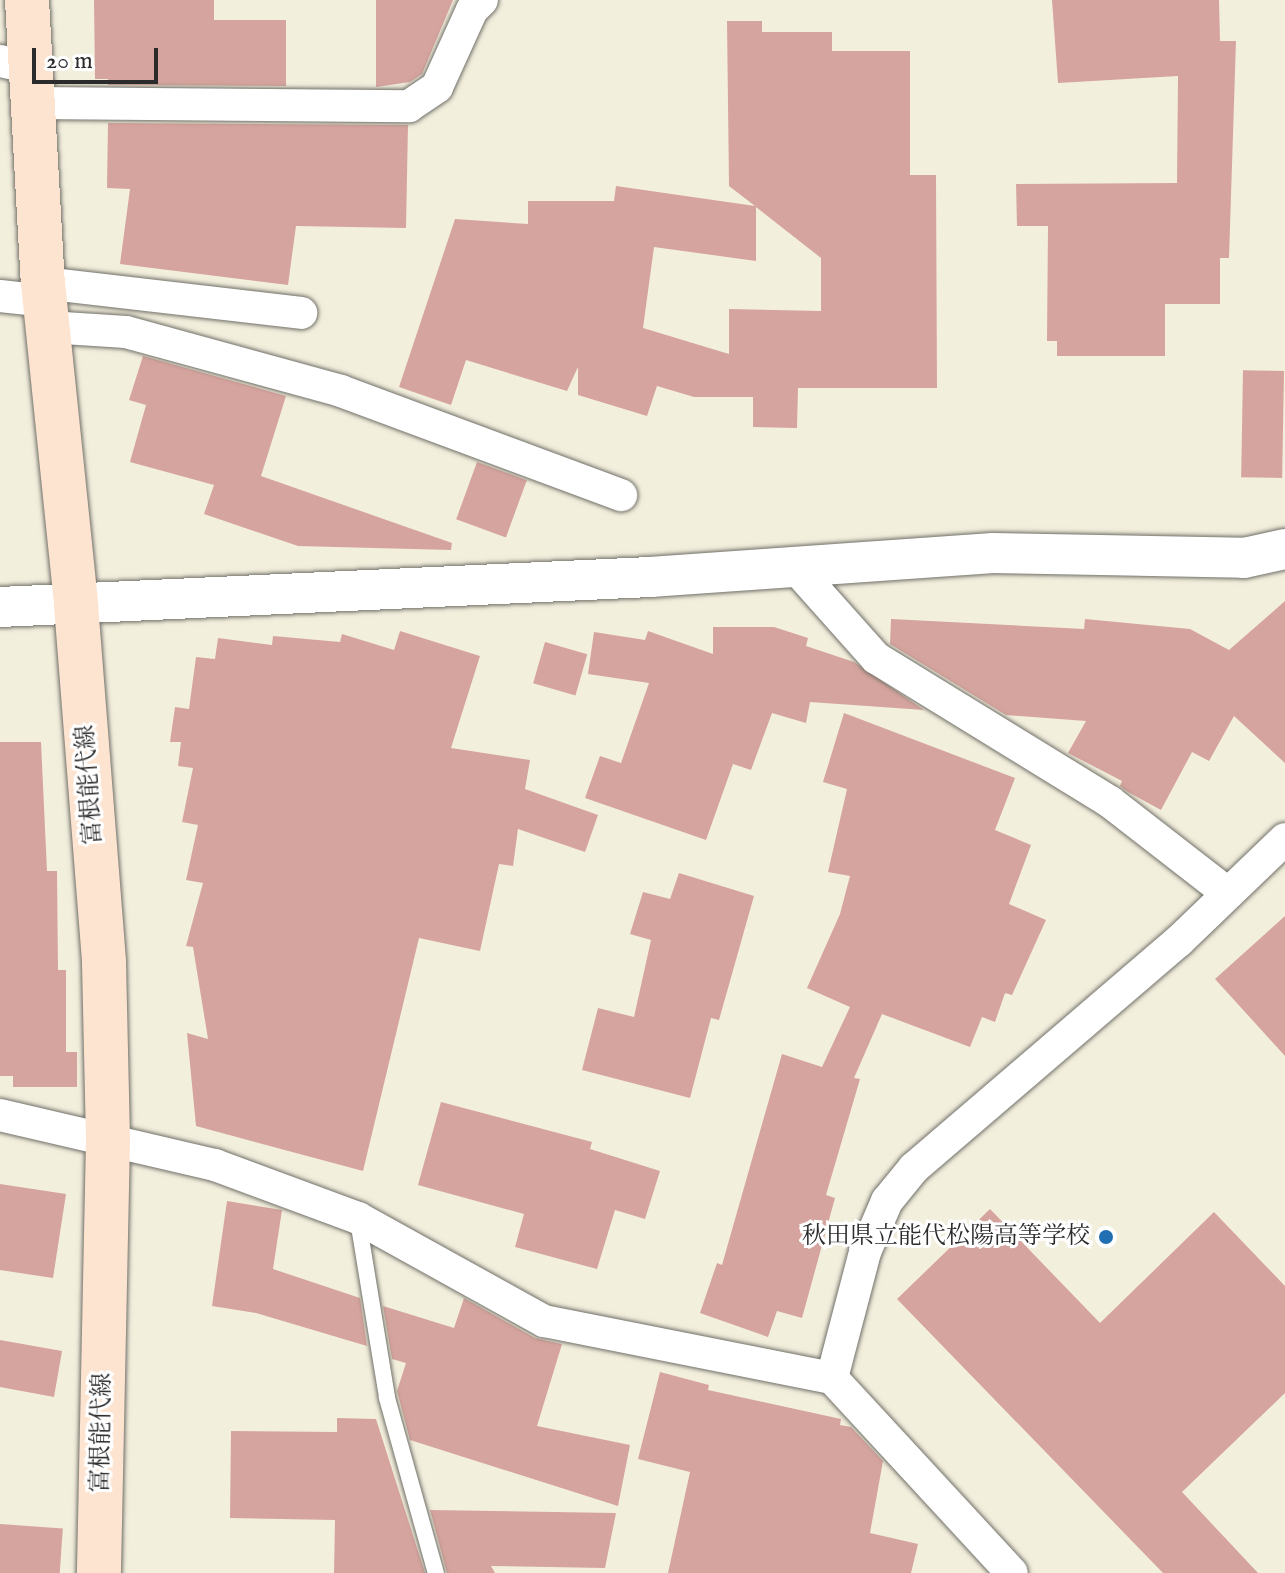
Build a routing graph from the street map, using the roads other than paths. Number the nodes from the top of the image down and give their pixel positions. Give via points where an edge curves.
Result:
1 (27, 0) edge
2 (482, 0) edge
3 (21, 77) edge
4 (0, 296) edge
5 (45, 304) junction
6 (301, 313) dead end
7 (621, 495) dead end
8 (1285, 549) edge
9 (795, 567) junction
10 (76, 605) junction
11 (0, 607) edge
12 (1285, 839) edge
13 (1226, 892) junction
14 (0, 1115) edge
15 (108, 1140) junction
16 (358, 1218) junction
17 (832, 1378) junction
18 (99, 1573) edge
19 (436, 1573) edge
20 (1012, 1573) edge

1 - 3 main road, 富根能代線
2 - 3 street via 472,10 437,87 409,106
3 - 5 main road, 富根能代線
4 - 5 street
5 - 6 street
5 - 7 street via 126,332 341,391
5 - 10 main road, 富根能代線
8 - 9 street via 1244,558 993,553
9 - 10 street
9 - 13 street via 876,658 1110,802
10 - 11 street
10 - 15 main road, 富根能代線 via 104,963
12 - 13 street
13 - 17 street via 1179,941 914,1168 887,1201 865,1252
14 - 15 street
15 - 16 street via 215,1165
15 - 18 main road, 富根能代線
16 - 17 street via 544,1321
16 - 19 lane via 387,1398
17 - 20 street

